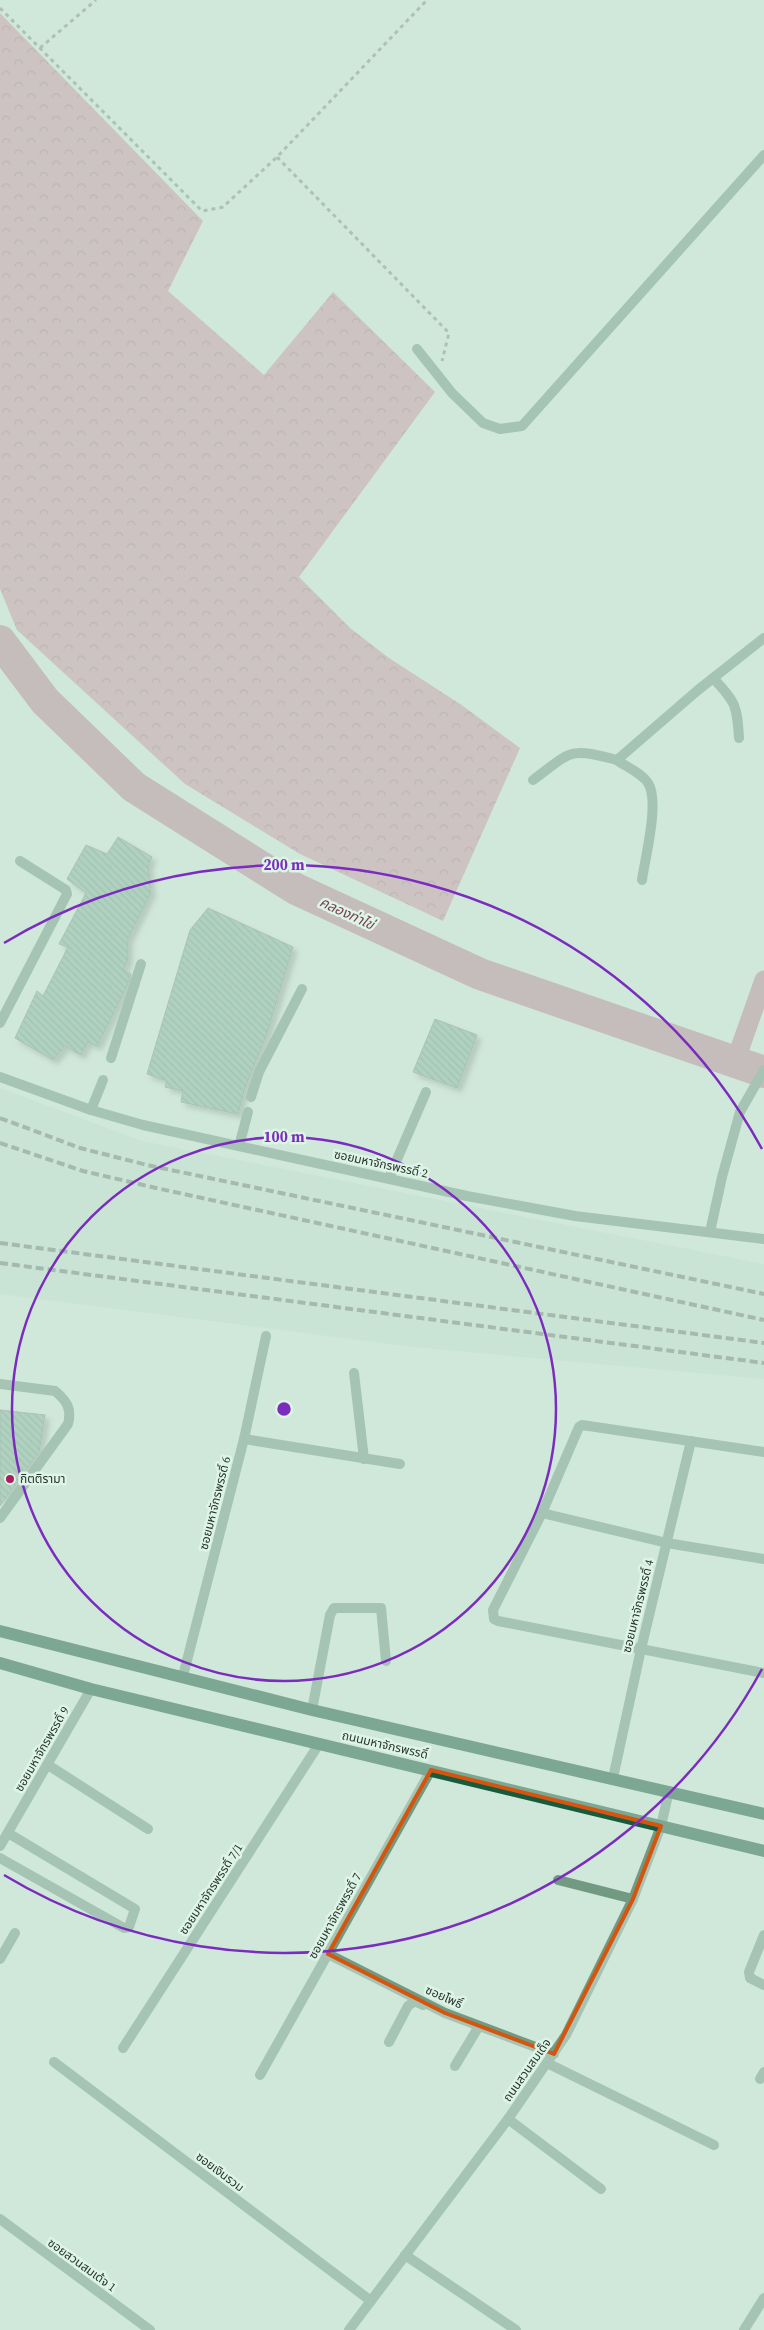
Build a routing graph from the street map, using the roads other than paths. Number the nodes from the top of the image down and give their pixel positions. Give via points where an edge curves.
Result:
1 (764, 155) edge
2 (417, 349) dead end
3 (764, 638) edge
4 (713, 678) junction
5 (739, 738) dead end
6 (617, 760) junction
7 (533, 780) dead end
8 (20, 861) dead end
9 (642, 880) dead end
10 (141, 964) dead end
11 (302, 988) dead end
12 (0, 1023) edge
13 (111, 1058) dead end
14 (764, 1070) edge
15 (0, 1077) edge
16 (103, 1080) dead end
17 (426, 1092) dead end
18 (252, 1097) dead end
19 (91, 1110) junction
20 (248, 1112) dead end
21 (239, 1146) junction
22 (389, 1178) junction
23 (710, 1232) junction
24 (764, 1239) edge
25 (266, 1336) dead end
26 (354, 1373) dead end
27 (0, 1384) edge
28 (244, 1439) junction
29 (691, 1441) junction
30 (764, 1452) edge
31 (364, 1459) junction
32 (400, 1464) dead end
33 (542, 1513) junction
34 (0, 1518) edge
35 (667, 1543) junction
36 (764, 1559) edge
37 (0, 1631) edge
38 (641, 1649) junction
39 (386, 1661) dead end
40 (0, 1663) edge
41 (764, 1673) edge
42 (183, 1676) junction
43 (91, 1689) junction
44 (312, 1710) junction
45 (319, 1744) junction
46 (48, 1765) junction
47 (431, 1770) junction
48 (613, 1778) junction
49 (669, 1791) junction
50 (764, 1814) edge
51 (661, 1826) junction
52 (148, 1829) dead end
53 (8, 1833) junction
54 (0, 1846) edge
55 (764, 1851) edge
56 (0, 1858) edge
57 (558, 1880) dead end
58 (633, 1898) junction
59 (15, 1932) dead end
60 (764, 1935) edge
61 (328, 1954) junction
62 (0, 1959) edge
63 (764, 1985) edge
64 (445, 2013) junction
65 (480, 2026) junction
66 (388, 2042) dead end
67 (123, 2048) dead end
68 (554, 2054) junction
69 (54, 2062) dead end
70 (547, 2064) junction
71 (455, 2066) dead end
72 (260, 2075) dead end
73 (508, 2119) junction
74 (714, 2145) dead end
75 (601, 2189) dead end
76 (0, 2220) edge
77 (405, 2255) junction
78 (764, 2298) edge
79 (371, 2301) junction
80 (150, 2330) edge
81 (349, 2330) edge
82 (516, 2330) edge
83 (744, 2330) edge

1 - 2 street via 522,426 500,429 483,423
3 - 4 street
4 - 5 street via 731,697 737,710
4 - 6 street
6 - 7 street via 579,751 569,753
6 - 9 street via 644,778 653,800
8 - 12 street via 66,890 67,894
10 - 13 street
11 - 18 street via 259,1072
14 - 23 street via 740,1112
15 - 19 street, ซอยมหาจักรพรรดิ์ 2
16 - 19 street
17 - 22 street
19 - 21 street, ซอยมหาจักรพรรดิ์ 2
20 - 21 street
21 - 22 street, ซอยมหาจักรพรรดิ์ 2
22 - 23 street, ซอยมหาจักรพรรดิ์ 2 via 575,1216
23 - 24 street, ซอยมหาจักรพรรดิ์ 2
25 - 28 street, ซอยมหาจักรพรรดิ์ 6
26 - 31 street
27 - 34 street via 56,1391 70,1408 68,1424
28 - 31 street
28 - 42 street, ซอยมหาจักรพรรดิ์ 6
29 - 30 street
29 - 33 street via 582,1425
29 - 35 street, ซอยมหาจักรพรรดิ์ 4
31 - 32 street
33 - 35 street
33 - 38 street via 493,1610 494,1619
35 - 36 street
35 - 38 street, ซอยมหาจักรพรรดิ์ 4
37 - 42 main road, ถนนมหาจักรพรรดิ์
38 - 41 street
38 - 48 street, ซอยมหาจักรพรรดิ์ 4
39 - 44 street via 381,1608 334,1608
40 - 43 main road, ถนนมหาจักรพรรดิ์
42 - 44 main road, ถนนมหาจักรพรรดิ์
43 - 45 main road, ถนนมหาจักรพรรดิ์
43 - 46 street, ซอยมหาจักรพรรดิ์ 9
44 - 48 main road, ถนนมหาจักรพรรดิ์
45 - 47 main road, ถนนมหาจักรพรรดิ์
45 - 67 street, ซอยมหาจักรพรรดิ์ 7/1
46 - 52 street
46 - 53 street, ซอยมหาจักรพรรดิ์ 9
47 - 51 main road, ถนนมหาจักรพรรดิ์
47 - 61 street, ซอยมหาจักรพรรดิ์ 7
48 - 49 main road, ถนนมหาจักรพรรดิ์
49 - 50 main road, ถนนมหาจักรพรรดิ์
49 - 51 street, ถนนสวนสมเด็จ
51 - 55 main road, ถนนมหาจักรพรรดิ์
51 - 58 street, ถนนสวนสมเด็จ
53 - 54 street, ซอยมหาจักรพรรดิ์ 9
53 - 56 street via 135,1909 129,1927 124,1928
57 - 58 street
58 - 68 street, ถนนสวนสมเด็จ
59 - 62 street
60 - 63 street via 749,1975
61 - 64 street, ซอยโพธิ์
61 - 72 street, ซอยมหาจักรพรรดิ์ 7
64 - 65 street, ซอยโพธิ์
64 - 66 street via 415,2002 408,2006
65 - 68 street, ซอยโพธิ์
65 - 71 street
68 - 70 street, ถนนสวนสมเด็จ
69 - 79 street, ซอยเงินรวม
70 - 73 street, ถนนสวนสมเด็จ
70 - 74 street
73 - 75 street
73 - 77 street, ถนนสวนสมเด็จ
76 - 80 street, ซอยสวนสมเด้จ 1
77 - 79 street, ถนนสวนสมเด็จ
77 - 82 street
78 - 83 street
79 - 81 street, ถนนสวนสมเด็จ

